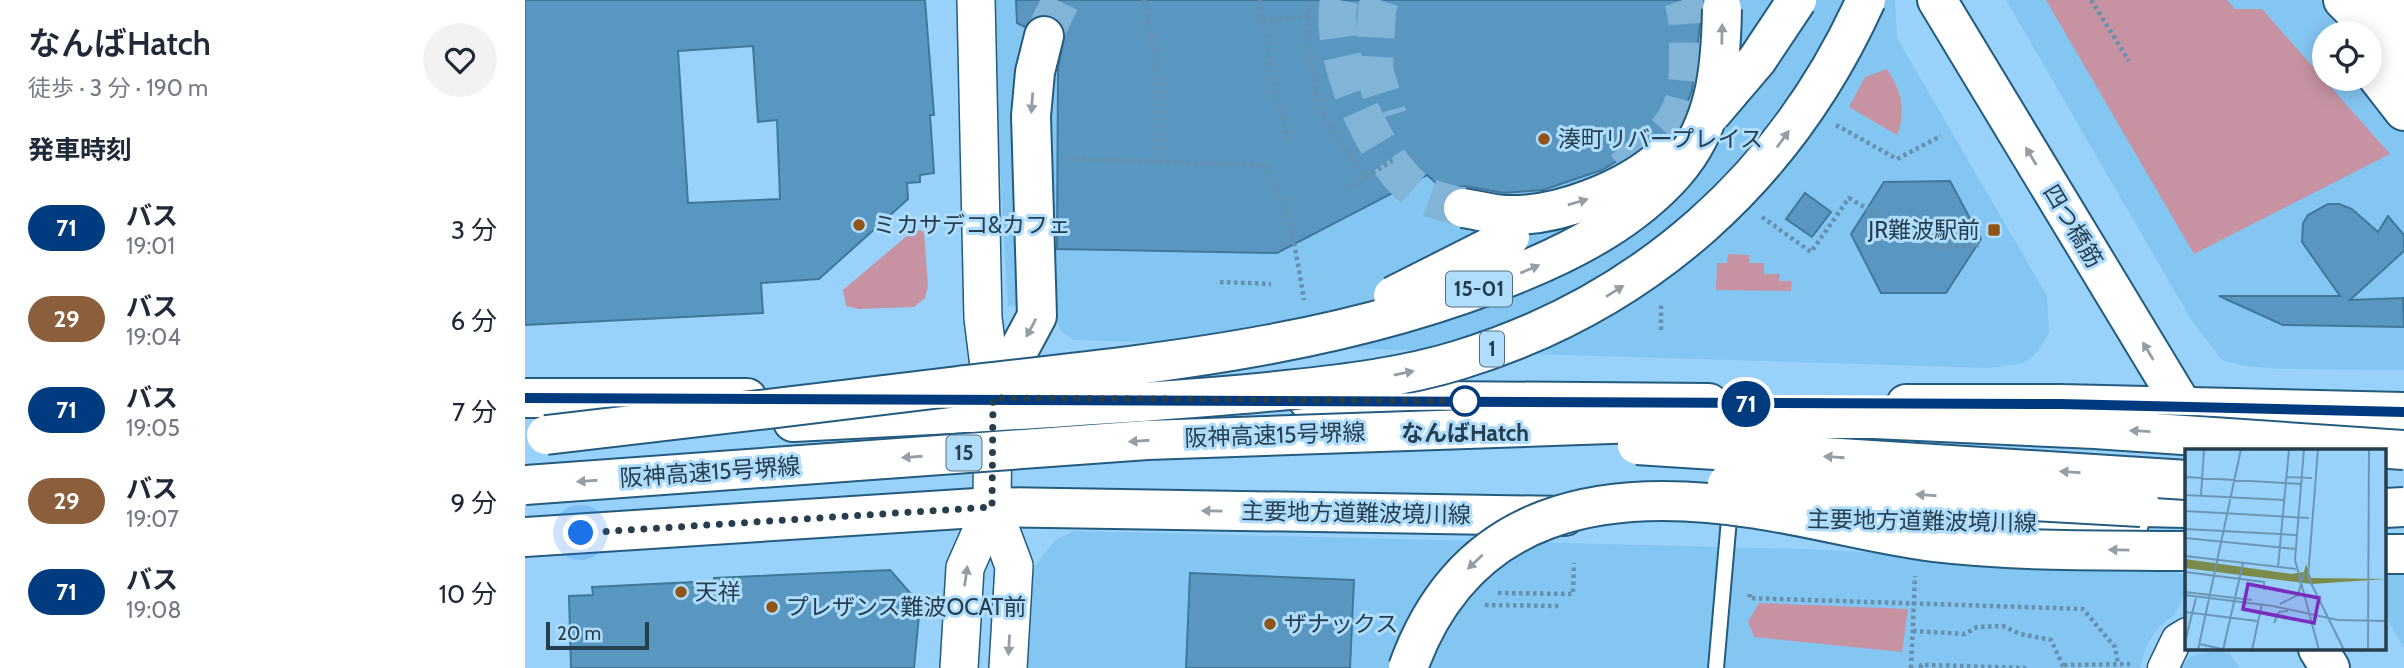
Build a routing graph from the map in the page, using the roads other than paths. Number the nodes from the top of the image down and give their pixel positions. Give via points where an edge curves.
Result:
1 (976, 0) edge
2 (1797, 0) edge
3 (1866, 0) edge
4 (1937, 0) edge
5 (2320, 0) edge
6 (2343, 0) edge
7 (2384, 0) edge
8 (1722, 9) dead end
9 (2336, 21) edge
10 (2404, 23) edge
11 (1044, 36) tunnel mouth
12 (2404, 61) edge
13 (2382, 83) edge
14 (2404, 111) edge
15 (1463, 208) tunnel mouth
16 (1510, 237) dead end
17 (1176, 359) junction
18 (525, 398) edge
19 (982, 405) junction
20 (2182, 407) junction
21 (2404, 412) edge
22 (1403, 430) junction
23 (536, 436) edge
24 (2209, 449) edge
25 (2404, 450) edge
26 (2185, 480) edge
27 (525, 485) edge
28 (992, 507) junction
29 (2185, 508) edge
30 (1729, 519) junction
31 (2185, 524) edge
32 (1527, 525) junction
33 (525, 537) edge
34 (2185, 551) edge
35 (2185, 634) edge
36 (2319, 650) edge
37 (959, 668) edge
38 (1008, 668) edge
39 (1408, 668) edge
40 (1716, 668) edge
41 (2163, 668) edge
42 (2330, 668) edge

1 - 19 street
15 -> 2 main road, bridge via 1507,215 1555,208 1608,193 1655,164 1715,110 1757,61
19 -> 3 main road, 1, bridge via 1244,395 1327,386 1457,361 1522,338 1591,306 1653,267 1710,219 1765,164 1808,105
20 -> 4 main road, 四つ橋筋
5 - 9 main road
6 - 12 main road
7 - 10 street
17 -> 8 main road, 15-01, bridge via 1366,324 1486,287 1591,240 1674,174 1700,138 1716,94
11 -> 19 main road via 1031,116 1037,316
13 - 14 main road
16 - 17 main road, bridge via 1398,294 1341,315
17 - 23 main road, 15-01, bridge
18 - 19 main road
19 - 20 main road
19 - 23 main road, 阪神高速15号堺線 / 15, bridge
19 - 28 street
20 - 21 main road
20 - 24 main road, 四つ橋筋
25 -> 22 main road, 阪神高速15号堺線 / 15, bridge via 1874,419
26 -> 22 main road, bridge
22 -> 27 main road, 阪神高速15号堺線 / 15, bridge via 1147,440
30 -> 28 main road, 主要地方道難波境川線
28 - 33 main road, 主要地方道難波境川線
37 -> 28 street via 965,568
28 -> 38 street via 1014,566
29 -> 32 main road, bridge via 1697,485 1607,499
30 - 31 main road, 主要地方道難波境川線
30 - 40 lane
34 -> 32 main road, bridge via 1975,547 1858,531 1757,509 1686,502 1605,506
32 -> 39 main road, bridge via 1492,546 1462,574 1418,640
35 - 41 street via 2177,639
36 - 42 main road

